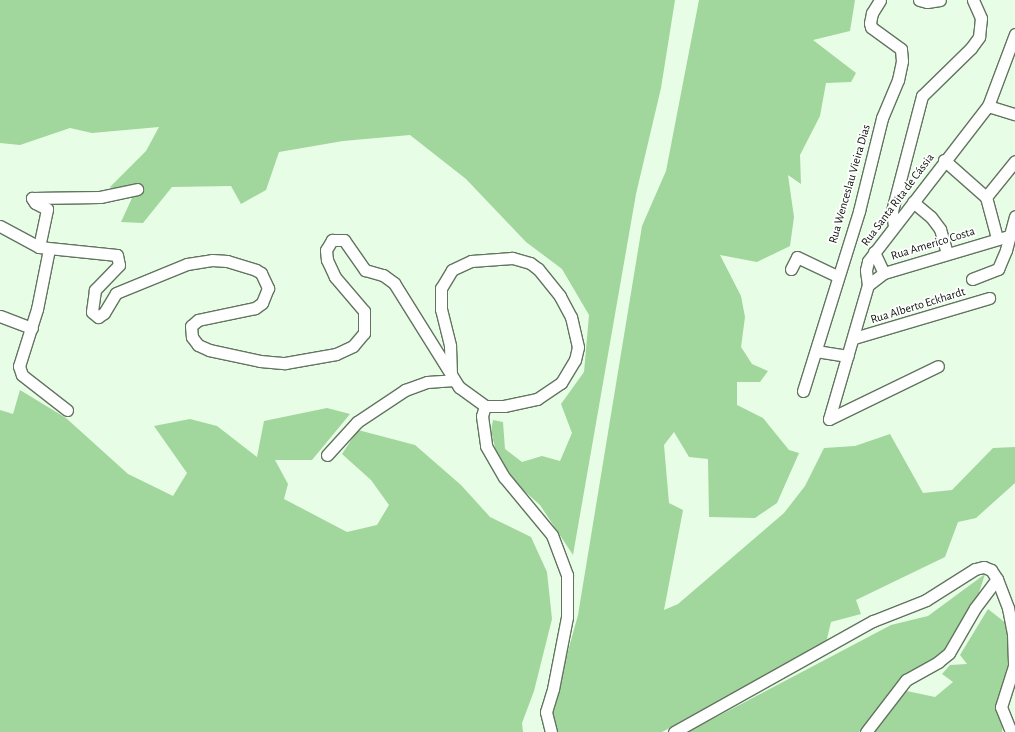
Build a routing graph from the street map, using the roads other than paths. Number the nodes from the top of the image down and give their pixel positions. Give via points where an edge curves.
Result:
1 (880, 0) edge
2 (919, 0) edge
3 (940, 0) edge
4 (973, 0) edge
5 (1015, 34) edge
6 (988, 106) junction
7 (1015, 114) edge
8 (944, 160) junction
9 (1015, 161) edge
10 (137, 189) dead end
11 (986, 197) junction
12 (913, 202) junction
13 (1015, 216) edge
14 (0, 226) edge
15 (894, 226) junction
16 (1009, 236) junction
17 (997, 238) junction
18 (44, 248) junction
19 (874, 252) junction
20 (947, 253) junction
21 (791, 269) dead end
22 (884, 273) junction
23 (837, 276) junction
24 (972, 278) dead end
25 (868, 285) junction
26 (989, 298) dead end
27 (0, 316) edge
28 (32, 328) junction
29 (854, 338) junction
30 (816, 351) junction
31 (848, 356) junction
32 (938, 366) dead end
33 (453, 377) junction
34 (802, 391) dead end
35 (485, 406) junction
36 (67, 410) dead end
37 (327, 455) dead end
38 (997, 579) junction
39 (551, 732) edge
40 (674, 732) edge
41 (866, 732) edge
42 (1011, 732) edge

1 - 23 street, Rua Wenceslau Vieira Dias via 872,13 871,27 901,49 902,61 898,80 882,118 859,211
2 - 3 street
4 - 15 street via 981,18 979,37 922,96 892,211
5 - 6 street, Rua Santa Rita de Cássia
6 - 7 street
6 - 8 street, Rua Santa Rita de Cássia
8 - 11 street
8 - 12 street, Rua Santa Rita de Cássia
9 - 11 street
10 - 18 street via 100,197 32,198 35,203 47,209
11 - 17 street
12 - 15 street, Rua Santa Rita de Cássia
12 - 20 street via 931,217 940,229
13 - 16 street
14 - 18 street
15 - 19 street, Rua Santa Rita de Cássia
16 - 17 street, Rua Americo Costa
16 - 24 street via 998,268
17 - 20 street, Rua Americo Costa
18 - 28 street
18 - 33 street via 117,255 120,265 95,290 92,312 98,317 116,293 187,264 212,260 227,261 256,270 261,273 268,288 262,303 255,308 198,320 191,326 192,337 198,345 209,350 260,361 284,363 336,354 353,346 364,333 364,311 335,277 327,260 326,250 332,240 344,240 365,270 383,275 401,292
19 - 22 street
19 - 25 street, Rua Santa Rita de Cássia via 866,270
20 - 22 street, Rua Americo Costa
21 - 23 street via 796,257
22 - 25 street, Rua Americo Costa
23 - 30 street, Rua Wenceslau Vieira Dias
25 - 29 street, Rua Santa Rita de Cássia
26 - 29 street, Rua Alberto Eckhardt
27 - 28 street
28 - 36 street via 20,359 22,375
29 - 31 street, Rua Santa Rita de Cássia
30 - 31 street
30 - 34 street, Rua Wenceslau Vieira Dias
31 - 32 street, Rua Santa Rita de Cássia via 829,419
33 - 35 street via 465,393
33 - 35 street via 450,346 441,308 441,288 447,276 452,270 471,260 512,258 530,263 560,296 571,317 578,347 575,360 561,383 537,399 504,406
33 - 37 street via 405,390 357,422
35 - 39 street via 482,416 486,446 504,477 552,535 566,575 567,617 546,712
38 - 40 street via 990,569 975,569 941,593 873,621
38 - 41 street via 975,608 949,653 906,680
38 - 42 street via 1008,608 1013,634 1014,666 1001,707

